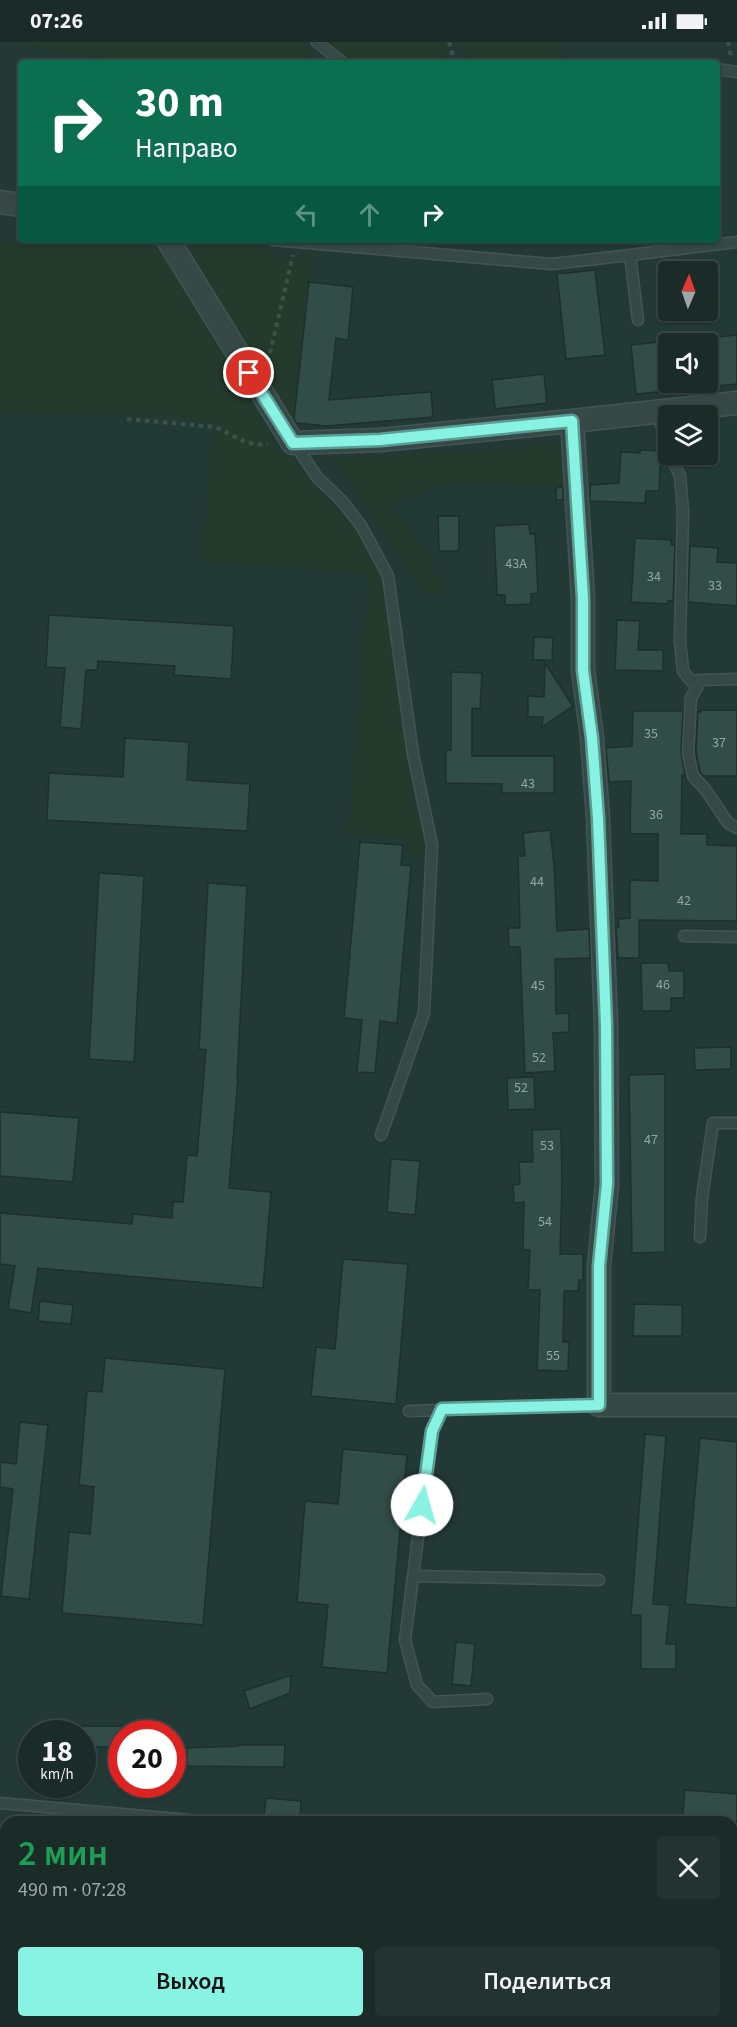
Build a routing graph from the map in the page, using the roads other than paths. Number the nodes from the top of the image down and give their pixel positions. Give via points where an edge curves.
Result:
1 (317, 42) edge
2 (339, 60) edge
3 (720, 69) edge
4 (737, 72) edge
5 (0, 202) edge
6 (18, 205) edge
7 (737, 242) edge
8 (170, 243) edge
9 (295, 243) edge
10 (630, 255) junction
11 (638, 320) dead end
12 (737, 402) edge
13 (657, 411) junction
14 (658, 414) edge
15 (572, 421) junction
16 (293, 443) junction
17 (675, 465) edge
18 (737, 679) edge
19 (701, 680) junction
20 (737, 828) edge
21 (684, 936) dead end
22 (737, 937) edge
23 (737, 1124) edge
24 (381, 1135) dead end
25 (700, 1237) dead end
26 (737, 1404) edge
27 (599, 1405) junction
28 (442, 1409) junction
29 (409, 1411) dead end
30 (413, 1576) junction
31 (599, 1580) dead end
32 (487, 1699) dead end
33 (0, 1803) edge
34 (144, 1816) edge

1 - 2 lane
3 - 4 lane
5 - 6 street
7 - 10 lane
8 - 16 street
9 - 10 lane via 552,264
10 - 11 lane
12 - 13 street
13 - 14 lane
13 - 15 street
15 - 16 street via 380,440
15 - 27 street via 583,598 583,670 598,818 606,1025 607,1184 599,1266
16 - 24 lane via 317,477 362,527 388,576 413,754 432,845 424,1013
17 - 19 lane via 683,511 683,671 690,681
18 - 19 lane
19 - 20 lane via 691,698 688,753 693,776 728,823
21 - 22 lane
23 - 25 lane via 713,1123
26 - 27 street
27 - 28 lane
28 - 29 lane
28 - 30 lane via 432,1431
30 - 31 lane
30 - 32 lane via 405,1641 417,1685 433,1702
33 - 34 lane

